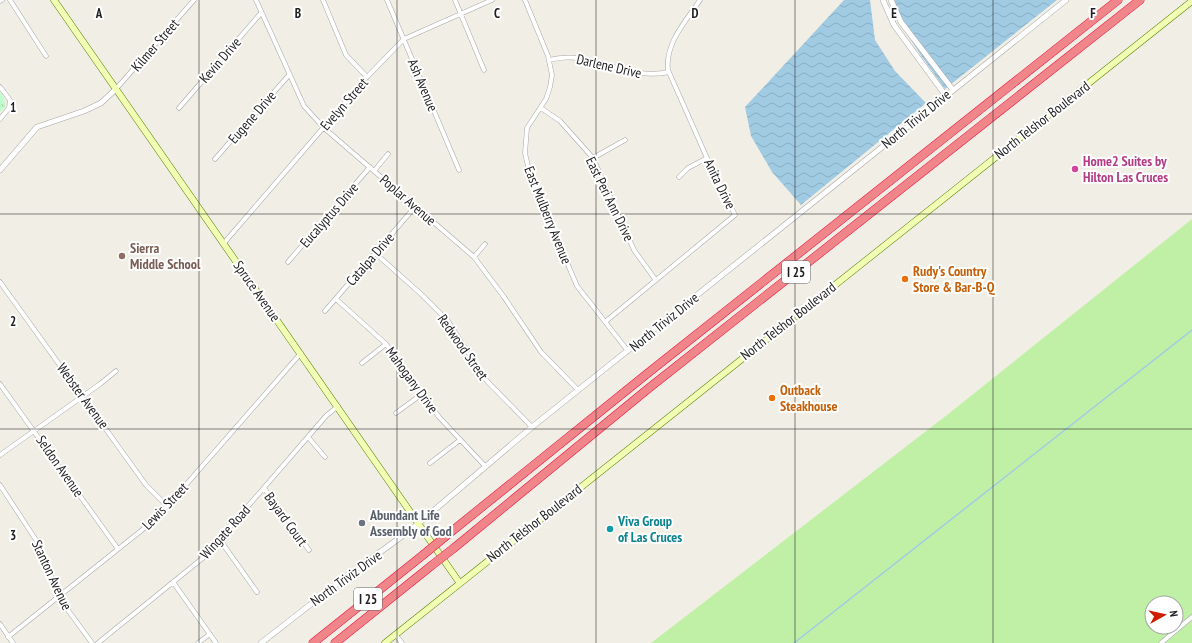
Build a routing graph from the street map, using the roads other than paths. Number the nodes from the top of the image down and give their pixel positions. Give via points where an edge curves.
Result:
1 (10, 0) edge
2 (54, 0) edge
3 (194, 0) edge
4 (256, 0) edge
5 (323, 0) edge
6 (387, 0) edge
7 (455, 0) edge
8 (492, 0) edge
9 (525, 0) edge
10 (700, 0) edge
11 (883, 0) edge
12 (891, 0) edge
13 (1066, 0) edge
14 (1118, 0) edge
15 (1140, 0) edge
16 (1192, 1) edge
17 (262, 13) junction
18 (460, 13) junction
19 (404, 39) junction
20 (46, 56) dead end
21 (549, 60) junction
22 (484, 70) dead end
23 (669, 72) junction
24 (289, 75) junction
25 (367, 77) junction
26 (0, 87) edge
27 (116, 89) junction
28 (953, 90) junction
29 (946, 96) junction
30 (179, 108) dead end
31 (541, 108) junction
32 (0, 119) edge
33 (324, 128) junction
34 (625, 140) dead end
35 (388, 154) dead end
36 (593, 158) junction
37 (707, 158) junction
38 (215, 159) dead end
39 (370, 168) junction
40 (0, 170) edge
41 (459, 170) dead end
42 (374, 171) junction
43 (679, 177) dead end
44 (415, 207) junction
45 (224, 243) junction
46 (486, 244) dead end
47 (375, 254) junction
48 (474, 257) junction
49 (288, 262) dead end
50 (655, 280) junction
51 (0, 282) edge
52 (336, 298) junction
53 (325, 311) dead end
54 (605, 322) junction
55 (386, 344) junction
56 (628, 351) junction
57 (300, 353) junction
58 (362, 363) dead end
59 (116, 371) dead end
60 (0, 384) edge
61 (578, 390) junction
62 (422, 394) junction
63 (84, 396) junction
64 (338, 406) junction
65 (396, 413) dead end
66 (532, 427) junction
67 (35, 431) junction
68 (308, 438) junction
69 (460, 440) junction
70 (0, 455) edge
71 (325, 458) dead end
72 (430, 463) dead end
73 (485, 466) junction
74 (0, 485) edge
75 (264, 488) junction
76 (168, 507) junction
77 (419, 523) junction
78 (220, 540) junction
79 (118, 549) junction
80 (309, 550) dead end
81 (174, 582) junction
82 (459, 582) junction
83 (257, 592) dead end
84 (59, 596) junction
85 (1192, 617) edge
86 (0, 624) edge
87 (210, 634) junction
88 (395, 634) junction
89 (8, 637) junction
90 (13, 643) edge
91 (92, 643) edge
92 (98, 643) edge
93 (198, 643) edge
94 (216, 643) edge
95 (260, 643) edge
96 (313, 643) edge
97 (335, 643) edge
98 (385, 643) edge
99 (402, 643) edge
100 (1161, 643) edge

1 - 20 street
2 - 27 main road, Spruce Avenue
3 - 27 street, Kilmer Street
4 - 17 street, Poplar Avenue
5 - 25 street via 346,55
6 - 19 street, Ash Avenue
7 - 18 street
8 - 18 street, Evelyn Street
9 - 21 street, East Mulberry Avenue
10 - 23 street, Anita Drive via 672,45 668,56
11 - 29 street via 894,25
12 - 28 street via 901,22
13 - 28 street, North Triviz Drive
14 - 96 highway, I 25, bridge via 654,368
15 - 97 highway, I 25, bridge via 649,388
16 - 82 main road, North Telshor Boulevard
17 - 24 street, Poplar Avenue
17 - 30 street, Kevin Drive
18 - 19 street, Evelyn Street
18 - 22 street
19 - 25 street, Evelyn Street
19 - 41 street, Ash Avenue
21 - 23 street, Darlene Drive via 572,56 634,73 649,75
21 - 31 street, East Mulberry Avenue via 551,83
23 - 37 street, Anita Drive
24 - 33 street, Poplar Avenue via 304,106
24 - 38 street, Eugene Drive
25 - 33 street, Evelyn Street
26 - 32 street via 10,100 9,108
27 - 40 street via 101,103 37,127
27 - 45 main road, Spruce Avenue
28 - 29 street, North Triviz Drive
29 - 56 street, North Triviz Drive
31 - 36 street, East Peri Ann Drive via 560,121
31 - 54 street, East Mulberry Avenue via 527,128 525,152 530,175 575,282
33 - 39 street, Poplar Avenue
33 - 45 street, Evelyn Street
34 - 36 street
35 - 42 street
36 - 50 street, East Peri Ann Drive via 634,250
37 - 43 street via 688,168
37 - 50 street, Anita Drive via 735,215
39 - 42 street, Poplar Avenue
39 - 49 street, Eucalyptus Drive
42 - 44 street, Poplar Avenue
44 - 47 street, Catalpa Drive
44 - 48 street, Poplar Avenue
45 - 57 main road, Spruce Avenue
46 - 48 street
47 - 52 street, Catalpa Drive
47 - 66 street, Redwood Street via 448,321 484,378
48 - 61 street, Poplar Avenue via 541,352
50 - 54 street, Anita Drive
51 - 63 street, Webster Avenue
52 - 53 street, Catalpa Drive
52 - 55 street, Mahogany Drive
54 - 56 street, East Mulberry Avenue
55 - 58 street
55 - 62 street, Mahogany Drive
56 - 61 street, North Triviz Drive
57 - 64 main road, Spruce Avenue
57 - 76 street, Lewis Street
59 - 63 street
60 - 67 street, Seldon Avenue
61 - 66 street, North Triviz Drive
62 - 65 street
62 - 69 street, Mahogany Drive
63 - 67 street
63 - 76 street, Webster Avenue via 146,484
64 - 68 street, Wingate Road
64 - 77 main road, Spruce Avenue
66 - 73 street, North Triviz Drive
67 - 70 street
67 - 79 street, Seldon Avenue
68 - 71 street
68 - 75 street, Wingate Road
69 - 72 street
69 - 73 street, Mahogany Drive
73 - 77 street, North Triviz Drive
74 - 84 street, Stanton Avenue via 36,540
75 - 78 street, Wingate Road
75 - 80 street, Bayard Court
76 - 79 street, Lewis Street
77 - 82 main road, Spruce Avenue
77 - 95 street, North Triviz Drive
78 - 81 street, Wingate Road via 199,562
78 - 83 street
79 - 84 street, Lewis Street
81 - 87 street
81 - 92 street, Wingate Road
82 - 88 main road, North Telshor Boulevard
84 - 89 street, Lewis Street
84 - 91 street, Stanton Avenue
85 - 100 street
86 - 89 street
87 - 93 street
87 - 94 street
88 - 98 main road, North Telshor Boulevard
88 - 99 street
89 - 90 street

